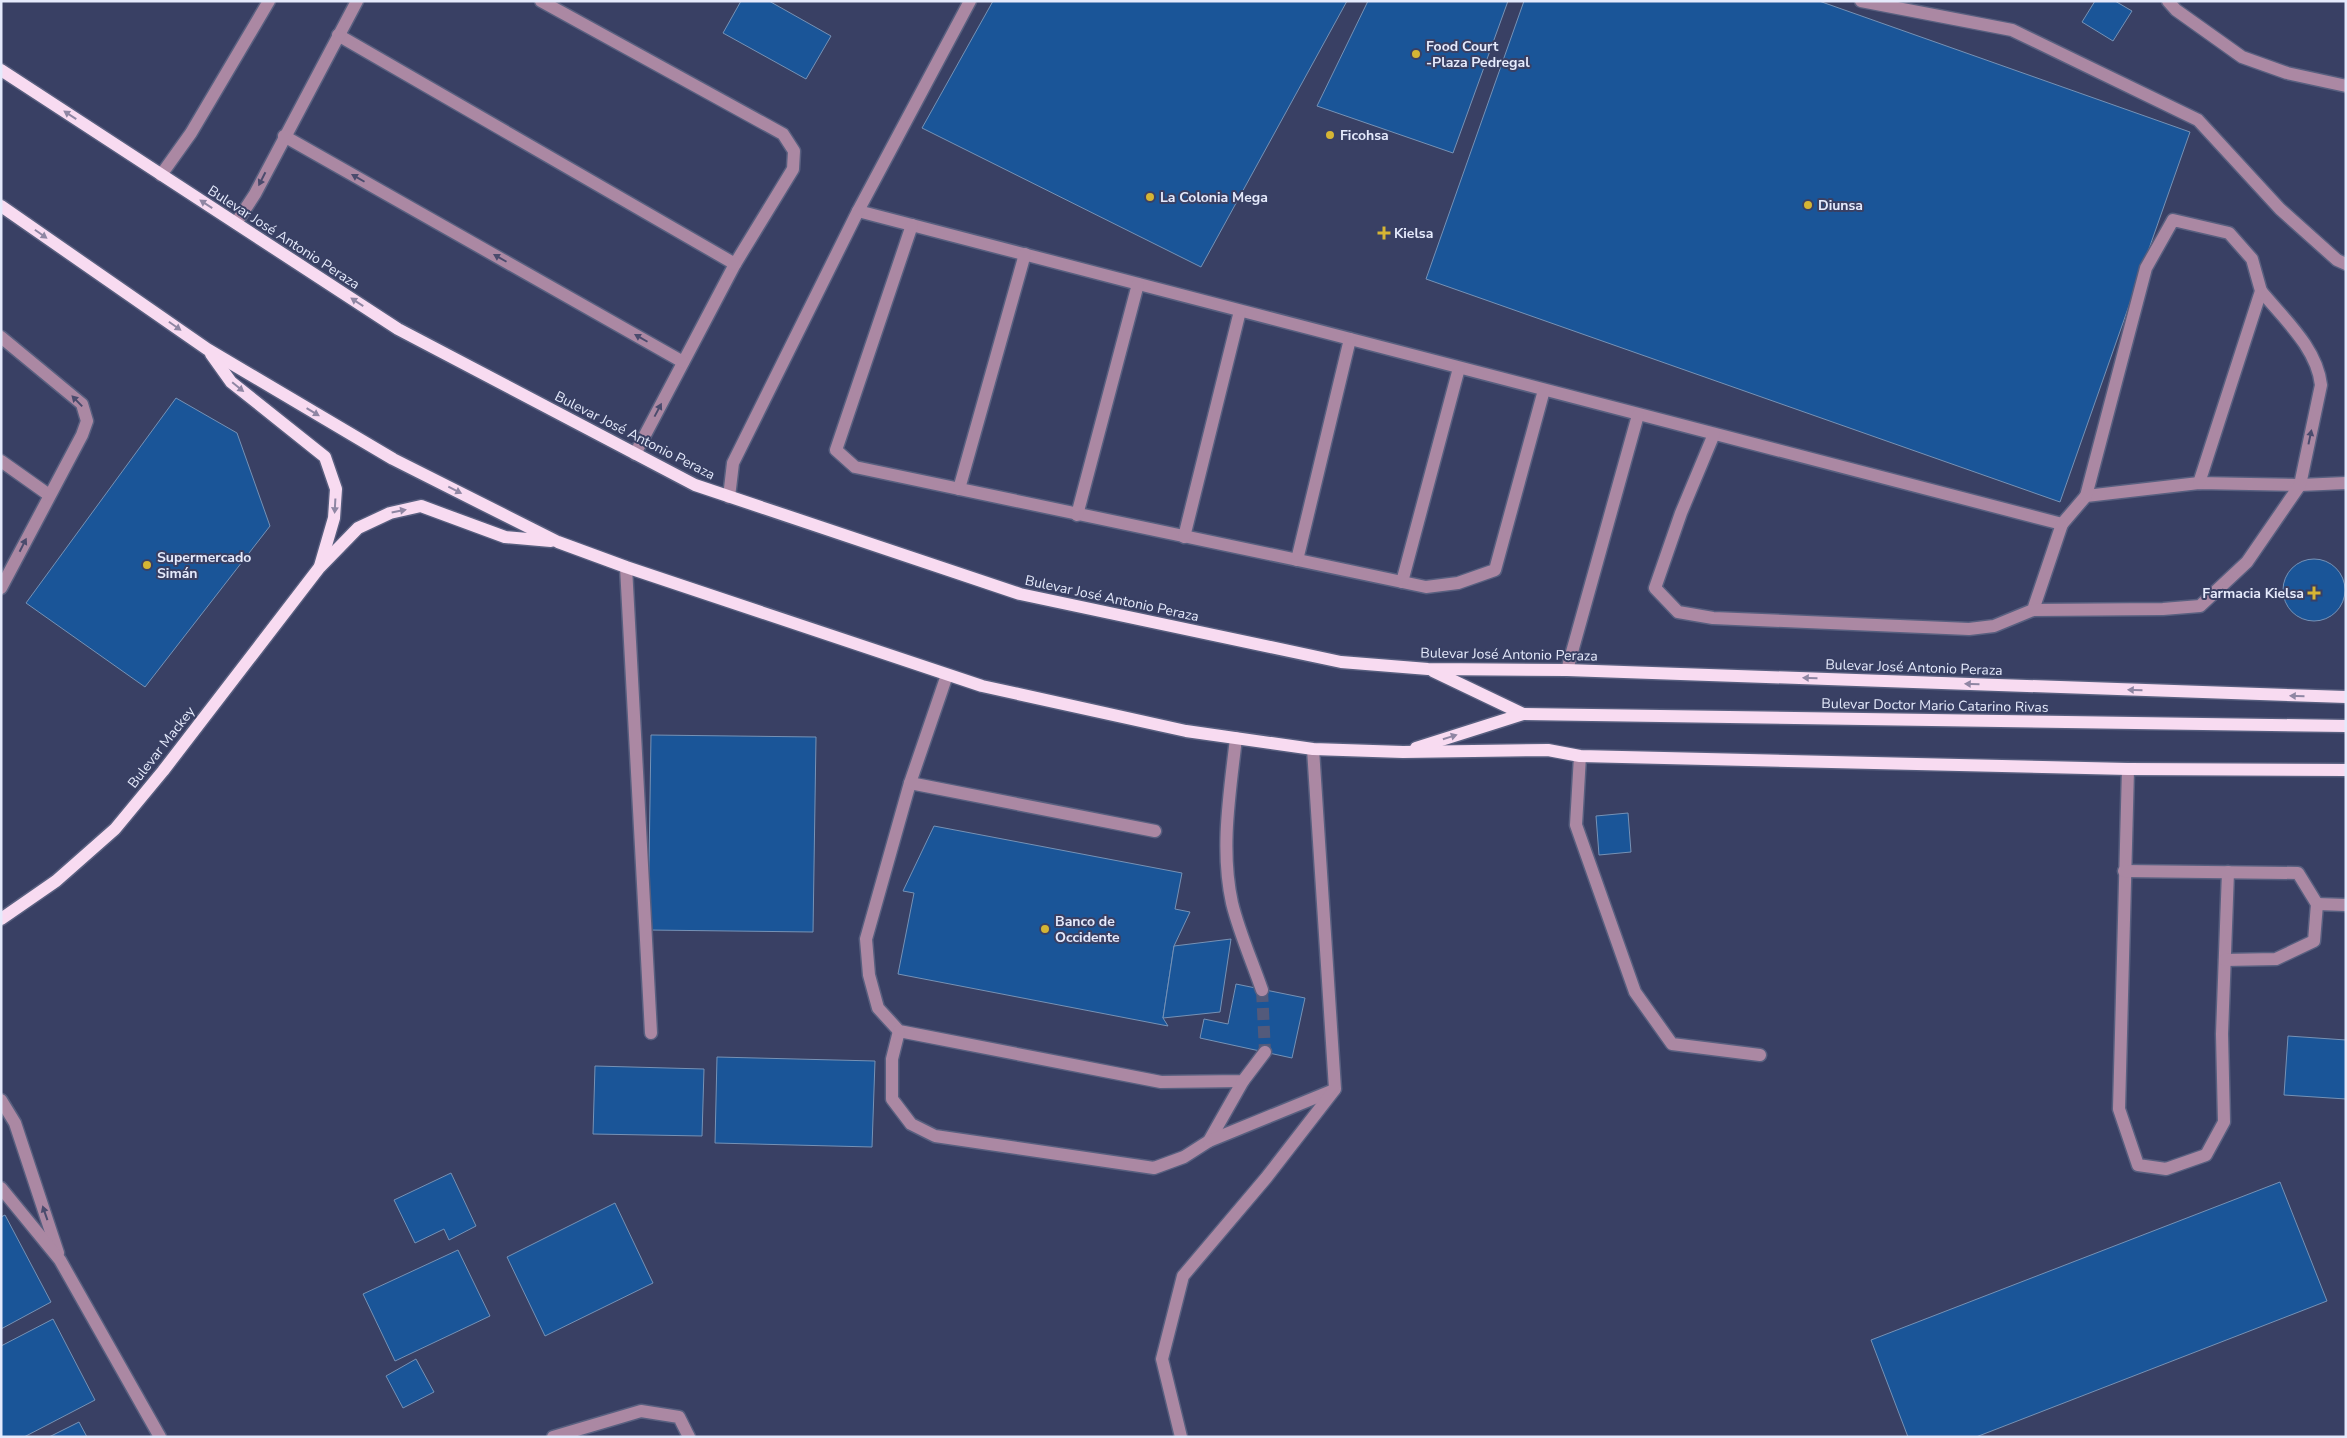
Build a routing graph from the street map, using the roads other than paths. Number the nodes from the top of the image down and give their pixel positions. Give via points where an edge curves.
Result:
1 (269, 1) edge
2 (357, 1) edge
3 (541, 1) edge
4 (970, 1) edge
5 (1861, 1) edge
6 (2168, 1) edge
7 (338, 35) junction
8 (1, 70) edge
9 (2346, 86) edge
10 (284, 136) junction
11 (162, 175) junction
12 (1, 206) edge
13 (858, 211) junction
14 (236, 223) junction
15 (912, 225) junction
16 (1025, 254) junction
17 (735, 264) junction
18 (2346, 264) edge
19 (1138, 284) junction
20 (2261, 291) junction
21 (1240, 311) junction
22 (1, 337) edge
23 (1350, 339) junction
24 (207, 349) junction
25 (683, 362) junction
26 (1459, 368) junction
27 (1544, 390) junction
28 (1638, 415) junction
29 (1714, 434) junction
30 (635, 454) junction
31 (1, 461) edge
32 (2199, 483) junction
33 (2346, 483) edge
34 (2300, 485) junction
35 (959, 489) junction
36 (49, 495) junction
37 (2086, 496) junction
38 (729, 497) junction
39 (1077, 514) junction
40 (2062, 524) junction
41 (1184, 537) junction
42 (558, 542) junction
43 (1297, 560) junction
44 (626, 567) junction
45 (319, 568) junction
46 (1402, 582) junction
47 (1, 588) edge
48 (2033, 610) junction
49 (1428, 669) junction
50 (1567, 670) junction
51 (947, 675) junction
52 (2346, 697) edge
53 (1523, 714) junction
54 (2346, 726) edge
55 (1236, 738) junction
56 (1313, 748) junction
57 (1403, 752) junction
58 (1580, 756) junction
59 (2128, 769) junction
60 (2346, 770) edge
61 (910, 783) junction
62 (1155, 831) dead end
63 (2124, 871) junction
64 (2228, 872) junction
65 (2317, 904) junction
66 (2346, 905) edge
67 (1, 919) edge
68 (2225, 960) junction
69 (1262, 990) tunnel mouth
70 (899, 1031) junction
71 (651, 1033) dead end
72 (1265, 1052) tunnel mouth
73 (1760, 1056) dead end
74 (1243, 1081) junction
75 (1336, 1089) junction
76 (1, 1100) edge
77 (1209, 1141) junction
78 (1, 1188) edge
79 (60, 1260) junction
80 (160, 1437) edge
81 (553, 1437) edge
82 (690, 1437) edge
83 (1182, 1437) edge

1 - 11 street
2 - 7 street
3 - 17 street via 783,134 794,151 793,169
4 - 13 street
5 - 18 street via 2012,30 2198,120 2280,209 2337,260
6 - 9 street via 2242,57 2287,73
7 - 10 street
7 - 17 street
11 -> 8 main road, Bulevar José Antonio Peraza
10 -> 14 street via 255,194
25 -> 10 street
14 -> 11 main road, Bulevar José Antonio Peraza
12 -> 24 main road
13 - 15 street
13 - 38 street via 733,463
30 -> 14 main road, Bulevar José Antonio Peraza via 398,329
15 - 16 street
15 - 35 street via 836,450 855,467
16 - 19 street
16 - 35 street
17 - 25 street
19 - 21 street
19 - 39 street
20 - 32 street
34 -> 20 street via 2321,385 2320,370 2313,355
20 - 37 street via 2252,259 2228,233 2172,220 2146,268
21 - 23 street
21 - 41 street
36 -> 22 street via 87,420 82,404
23 - 26 street
23 - 43 street
24 -> 42 main road via 393,459
24 -> 45 main road via 231,382 325,457 336,489 334,518
30 -> 25 street
26 - 27 street
26 - 46 street
27 - 28 street
27 - 46 street via 1495,570 1458,583 1426,587
28 - 29 street
28 - 50 street
29 - 40 street
29 - 48 street via 1681,513 1655,588 1678,612 1713,618 1969,629 1994,626
30 - 38 main road, Bulevar José Antonio Peraza via 695,486
31 - 36 street
32 - 34 street
32 - 37 street
33 - 34 street
34 - 48 street via 2247,562 2200,606
35 - 39 street
47 -> 36 street
37 - 40 street
38 - 49 main road, Bulevar José Antonio Peraza via 1020,594 1341,662
39 - 41 street
40 - 48 street
41 - 43 street
42 - 44 main road
45 -> 42 main road via 358,528 390,512 421,506 505,537
43 - 46 street
44 - 51 main road
44 - 71 street
45 - 67 main road, Bulevar Mackey via 115,829 56,881
49 - 50 main road, Bulevar José Antonio Peraza
49 - 53 main road
52 -> 50 main road, Bulevar José Antonio Peraza
51 - 55 main road via 982,686 1186,732
51 - 61 street
53 - 54 main road, Bulevar Doctor Mario Catarino Rivas
57 -> 53 main road
55 - 56 main road
55 - 69 street via 1226,856 1232,903
56 - 57 main road
56 - 75 street
57 - 58 main road via 1548,750
58 - 59 main road
58 - 73 street via 1576,825 1635,992 1672,1044
59 - 60 main road
59 - 63 street
61 - 62 street
61 - 70 street via 866,939 869,975 878,1008
63 - 64 street
63 - 68 street via 2119,1109 2138,1165 2166,1169 2206,1155 2224,1122 2222,1034
64 - 65 street via 2298,873
64 - 68 street
65 - 66 street
65 - 68 street via 2314,941 2276,959
70 - 74 street via 1161,1082
70 - 77 street via 892,1060 892,1099 911,1124 935,1136 1154,1168 1184,1157
72 - 74 street
74 - 77 street
75 - 77 street
75 - 83 street via 1183,1276 1162,1359
79 -> 76 street via 15,1124
78 - 79 street
79 - 80 street
81 - 82 street via 641,1411 679,1417

